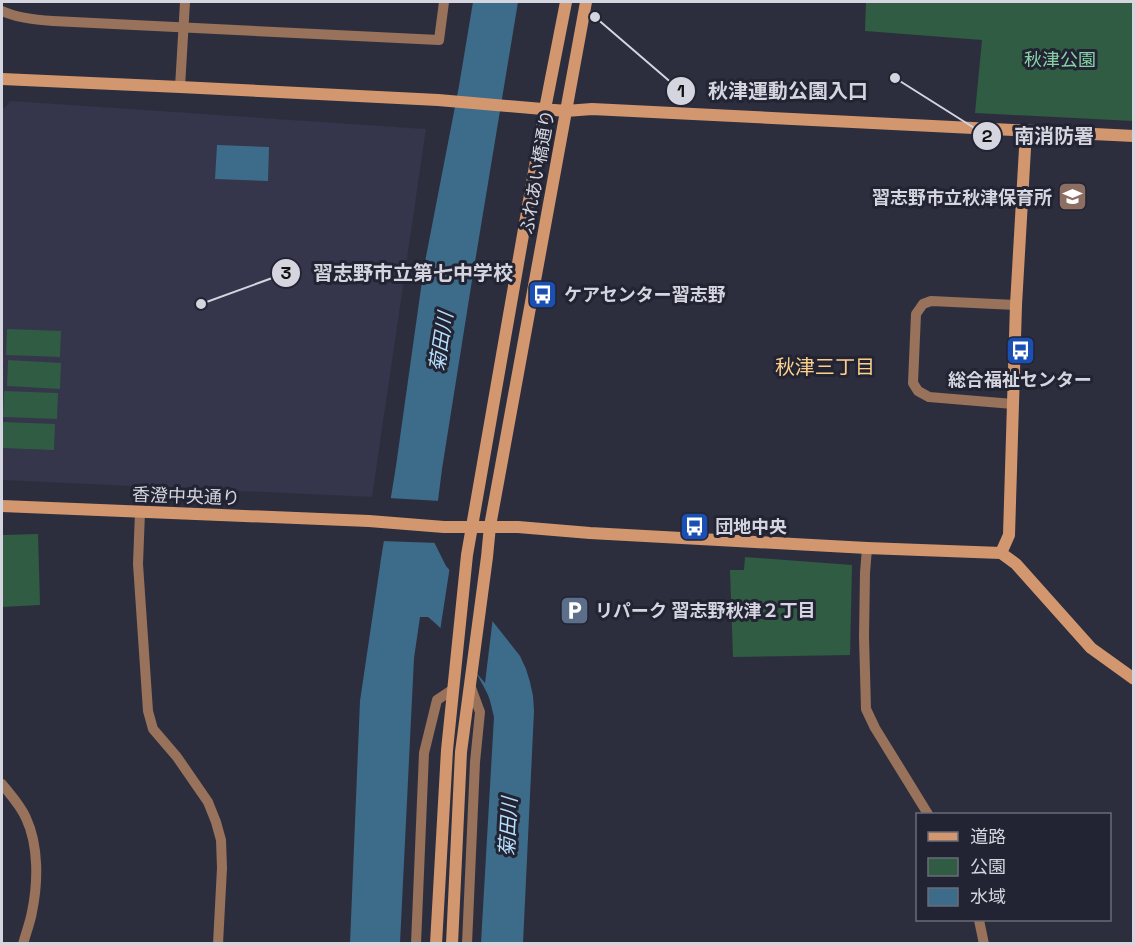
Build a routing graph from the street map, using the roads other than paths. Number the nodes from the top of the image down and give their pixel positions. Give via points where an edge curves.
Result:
1 (184, 2) edge
2 (444, 2) edge
3 (566, 2) edge
4 (586, 2) edge
5 (2, 11) edge
6 (183, 27) junction
7 (2, 80) edge
8 (180, 87) junction
9 (545, 109) junction
10 (566, 111) junction
11 (1026, 131) junction
12 (1134, 136) edge
13 (1016, 305) junction
14 (1013, 404) junction
15 (2, 506) edge
16 (140, 512) junction
17 (472, 526) junction
18 (490, 526) junction
19 (867, 548) junction
20 (1001, 553) junction
21 (1134, 679) edge
22 (470, 685) junction
23 (452, 690) junction
24 (2, 784) edge
25 (927, 813) edge
26 (978, 921) edge
27 (23, 944) edge
28 (218, 944) edge
29 (416, 944) edge
30 (436, 944) edge
31 (452, 944) edge
32 (467, 944) edge
33 (984, 944) edge

1 - 6 street
2 - 6 street via 439,40
3 - 9 street, ふれあい橋通り
4 - 10 street, ふれあい橋通り
5 - 6 street via 35,20
6 - 8 street
7 - 8 street
8 - 9 street
9 - 10 street
9 - 17 street, ふれあい橋通り
10 - 11 street via 592,109
10 - 18 street, ふれあい橋通り
11 - 12 street
11 - 13 street
13 - 14 street
13 - 14 street via 923,304 916,314 913,383 918,392 928,397
14 - 20 street via 1009,536
15 - 16 street, 香澄中央通り
16 - 17 street, 香澄中央通り
16 - 28 street via 138,564 148,711 153,729 208,802 216,822 222,868
17 - 18 street, 香澄中央通り
17 - 23 street, ふれあい橋通り
18 - 19 street, 香澄中央通り
18 - 22 street, ふれあい橋通り
19 - 20 street, 香澄中央通り
19 - 25 street via 866,710
20 - 21 street via 1016,564 1091,648
22 - 31 street, ふれあい橋通り via 460,752
22 - 32 street via 480,712
23 - 29 street via 437,700 424,753
23 - 30 street, ふれあい橋通り
24 - 27 street via 26,816 35,854 32,915
26 - 33 street

